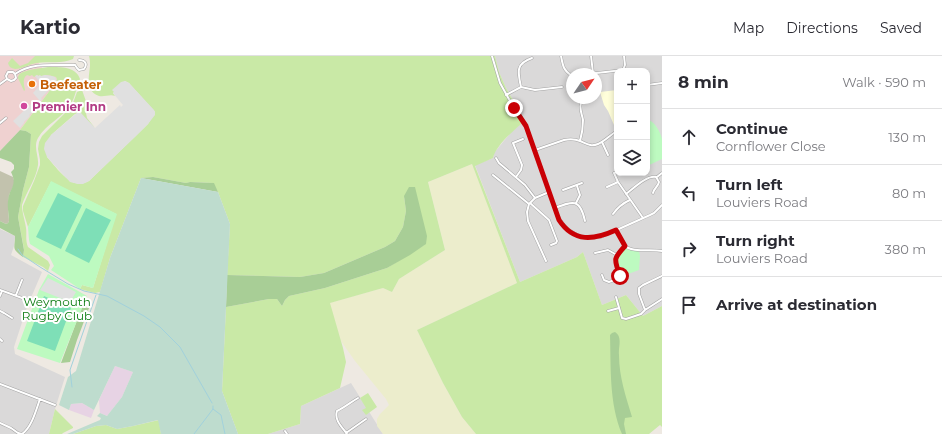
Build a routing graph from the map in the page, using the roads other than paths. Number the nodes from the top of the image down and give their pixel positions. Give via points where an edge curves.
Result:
1 (78, 56) edge
2 (492, 56) edge
3 (561, 56) edge
4 (591, 56) edge
5 (624, 56) edge
6 (532, 58) dead end
7 (80, 60) junction
8 (75, 65) junction
9 (592, 68) edge
10 (566, 71) edge
11 (602, 72) edge
12 (15, 74) junction
13 (7, 80) junction
14 (662, 83) edge
15 (0, 84) edge
16 (650, 85) edge
17 (521, 87) junction
18 (562, 87) dead end
19 (506, 95) junction
20 (581, 104) edge
21 (6, 118) dead end
22 (0, 123) edge
23 (614, 133) edge
24 (522, 139) dead end
25 (580, 141) junction
26 (602, 142) junction
27 (535, 150) junction
28 (608, 155) dead end
29 (496, 158) dead end
30 (662, 173) edge
31 (493, 175) dead end
32 (615, 176) edge
33 (516, 177) junction
34 (656, 177) junction
35 (618, 182) junction
36 (582, 183) dead end
37 (577, 185) junction
38 (607, 187) dead end
39 (649, 187) dead end
40 (654, 189) junction
41 (563, 190) dead end
42 (549, 192) junction
43 (653, 192) dead end
44 (626, 194) junction
45 (535, 198) junction
46 (630, 200) junction
47 (576, 203) junction
48 (530, 204) junction
49 (662, 205) edge
50 (555, 208) junction
51 (613, 214) dead end
52 (643, 218) junction
53 (584, 221) dead end
54 (616, 230) junction
55 (551, 245) dead end
56 (625, 246) junction
57 (662, 251) edge
58 (595, 252) dead end
59 (617, 255) junction
60 (546, 261) dead end
61 (602, 275) dead end
62 (626, 275) dead end
63 (662, 276) edge
64 (620, 277) junction
65 (22, 280) dead end
66 (1, 290) edge
67 (16, 295) junction
68 (0, 296) edge
69 (616, 297) dead end
70 (662, 299) edge
71 (33, 302) dead end
72 (619, 308) junction
73 (645, 310) junction
74 (0, 311) edge
75 (608, 311) dead end
76 (12, 318) dead end
77 (0, 384) edge
78 (358, 398) dead end
79 (40, 399) junction
80 (55, 405) dead end
81 (366, 418) dead end
82 (0, 423) edge
83 (285, 431) dead end
84 (347, 433) edge
85 (22, 434) edge
86 (287, 434) edge

1 - 7 street
2 - 19 street
3 - 10 street
4 - 9 street
5 - 11 street via 623,70
6 - 17 street via 521,64 518,71
7 - 8 street
7 - 8 street via 85,62 84,69 79,70
8 - 12 street via 36,66
12 - 13 street via 14,80
12 - 13 street via 8,72
13 - 15 street
14 - 16 street
17 - 18 street via 535,90
17 - 19 street
19 - 27 street via 526,126
20 - 25 street via 583,128
21 - 22 street
23 - 26 street
24 - 33 street via 513,143 522,165
25 - 26 street via 589,145
25 - 27 street via 564,140
26 - 28 street
27 - 42 street
29 - 33 street
30 - 34 street
31 - 48 street
32 - 35 street
33 - 45 street
34 - 40 street via 658,184
34 - 44 street via 650,178
35 - 38 street
35 - 44 street
36 - 37 street
37 - 41 street
37 - 47 street via 580,195
39 - 40 street
40 - 43 street
42 - 45 street
42 - 50 street
44 - 46 street
45 - 48 street
46 - 51 street
46 - 52 street
47 - 50 street via 570,202
47 - 53 street via 584,215
48 - 55 street via 549,220 557,241
48 - 60 street via 527,212 528,221
49 - 52 street via 654,213
50 - 54 street via 562,224 570,232 580,236 601,237
52 - 54 street
54 - 56 street
56 - 57 street
56 - 59 street
58 - 59 street via 608,250
59 - 64 street via 615,262
61 - 64 street via 607,282
62 - 64 street
63 - 73 street via 639,288 638,292
65 - 67 street
66 - 67 street
66 - 68 street
67 - 71 street
69 - 72 street
70 - 73 street
72 - 73 street via 622,318 626,319
72 - 75 street
74 - 76 street
77 - 79 street
78 - 84 street via 337,411 336,416
79 - 80 street
79 - 85 street via 29,426
81 - 84 street
82 - 85 street
83 - 86 street

